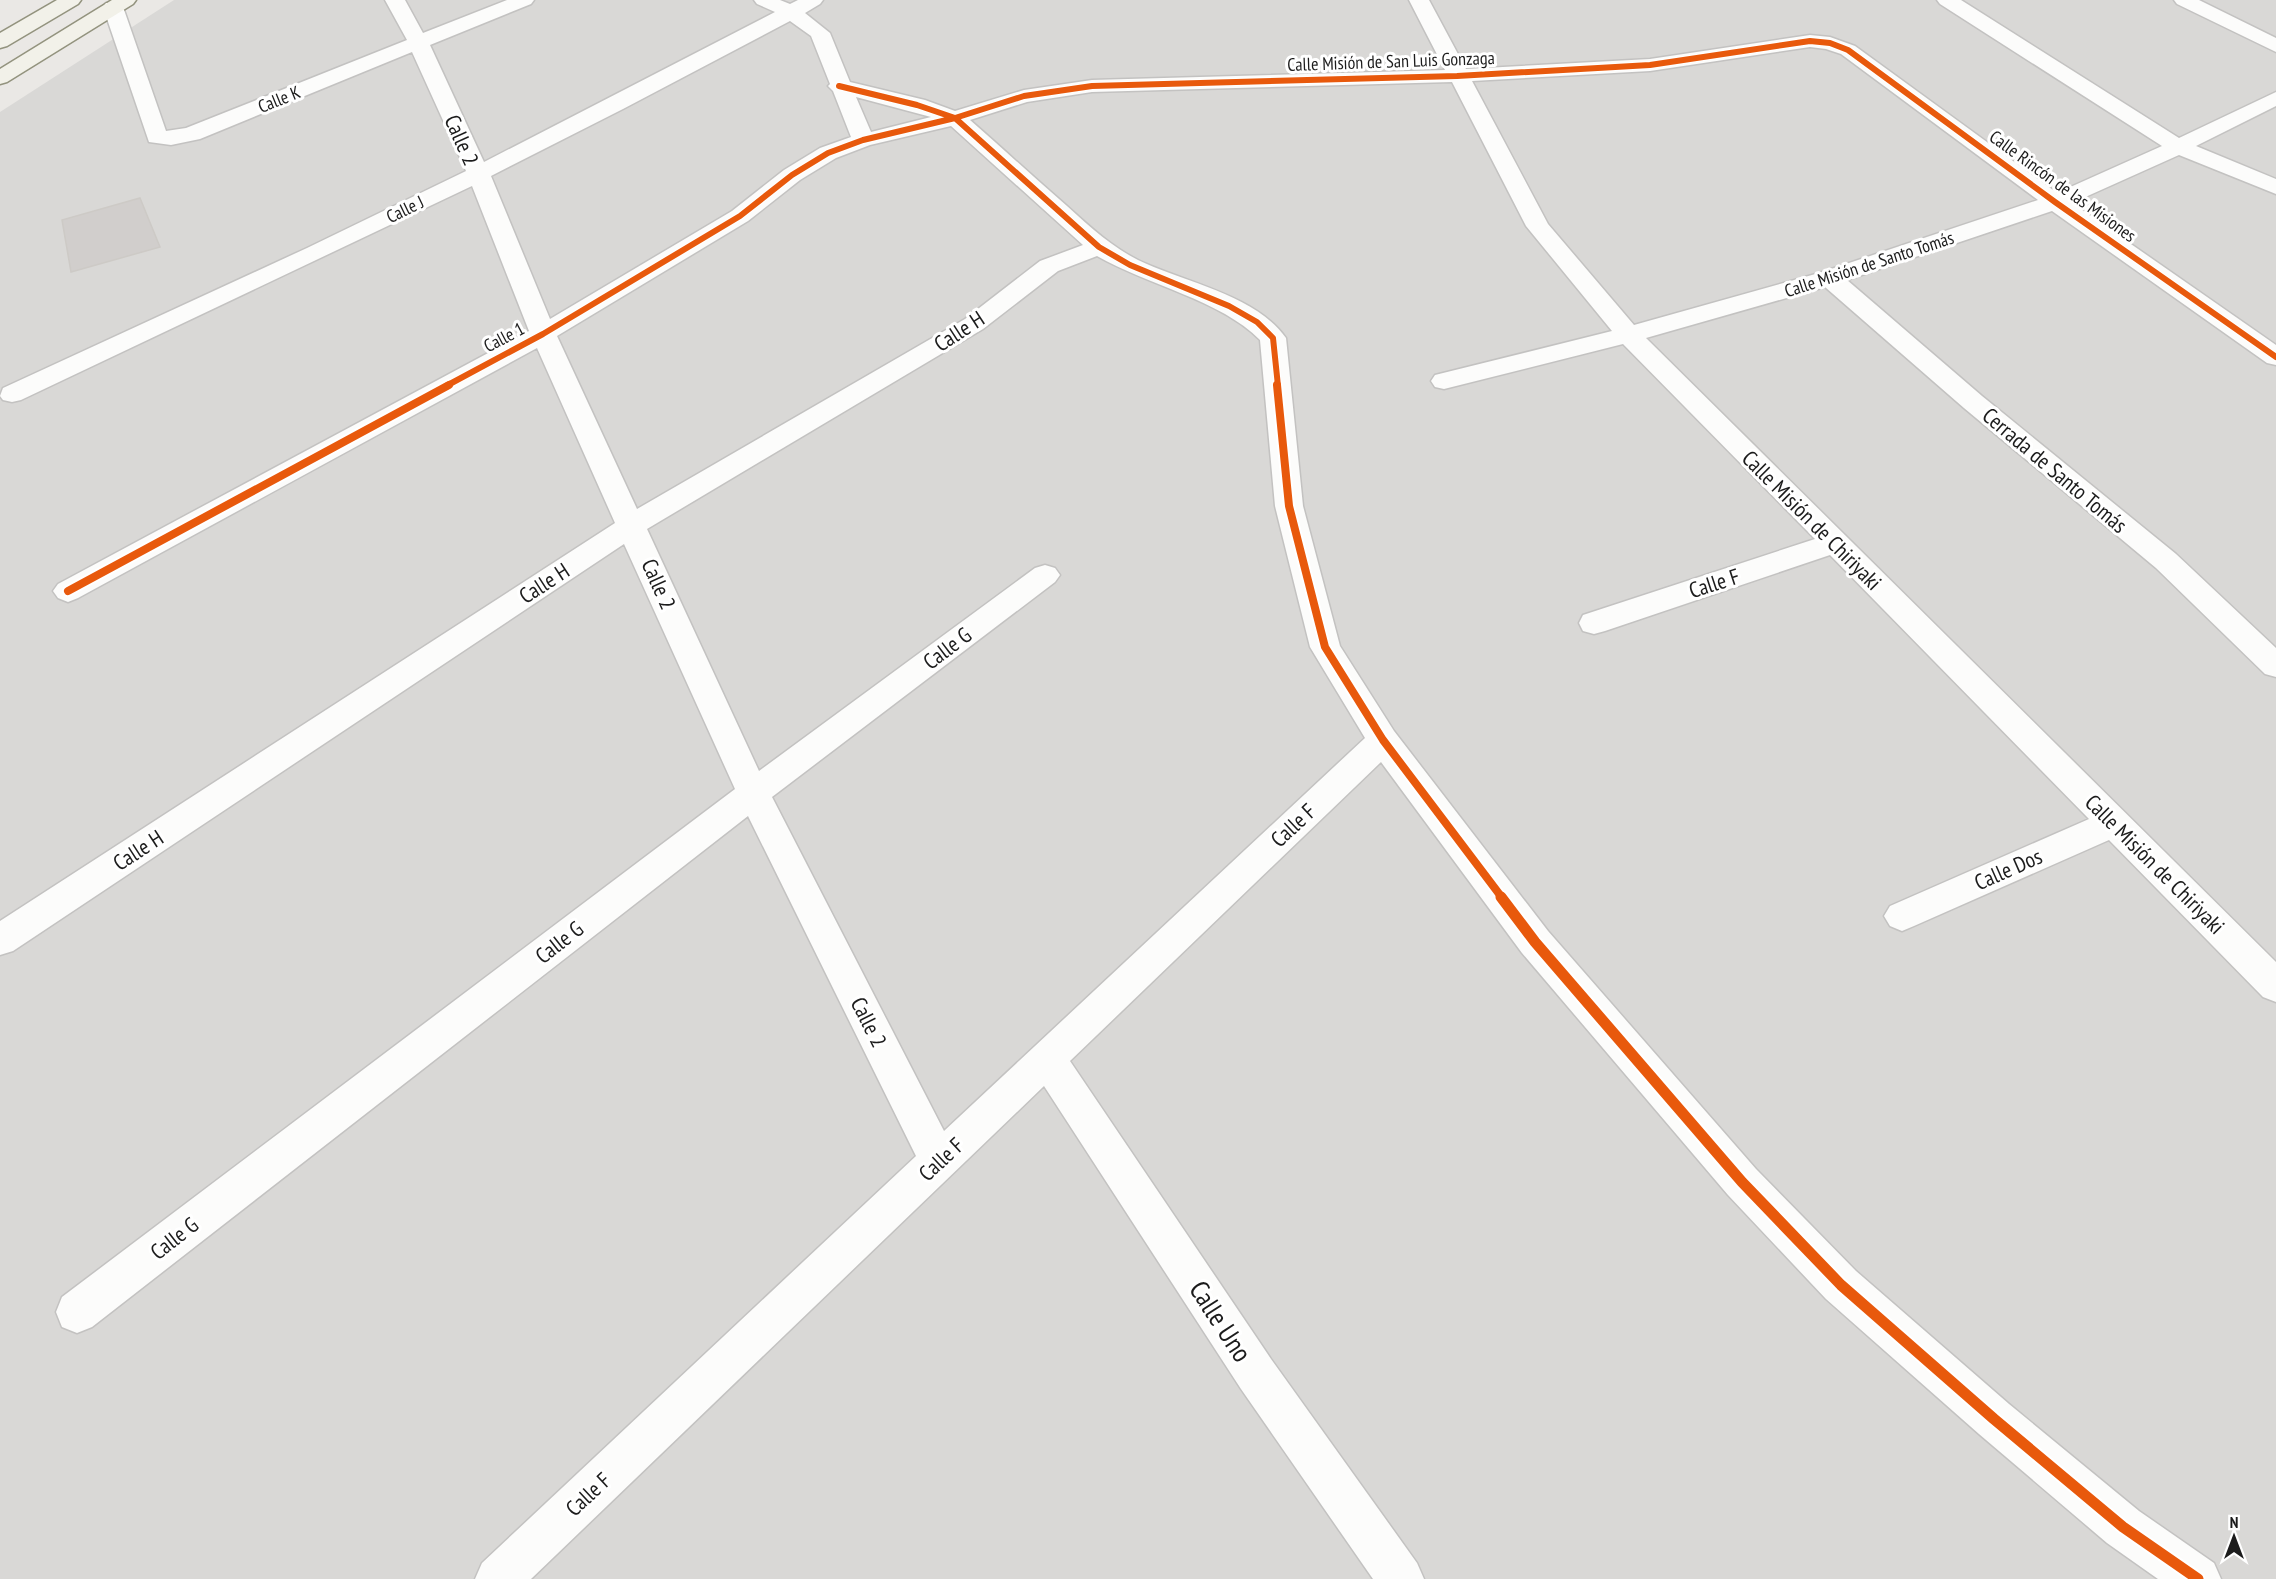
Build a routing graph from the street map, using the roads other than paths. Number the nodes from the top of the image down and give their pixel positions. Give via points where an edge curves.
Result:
1 (71, 0) edge
2 (395, 0) edge
3 (524, 0) edge
4 (764, 0) edge
5 (813, 0) edge
6 (1419, 0) edge
7 (1947, 0) edge
8 (2184, 0) edge
9 (119, 4) edge
10 (791, 12) junction
11 (0, 42) edge
12 (1830, 43) joint
13 (419, 44) junction
14 (2276, 46) edge
15 (1457, 76) junction
16 (0, 78) edge
17 (839, 86) junction
18 (2276, 98) edge
19 (955, 118) junction
20 (862, 140) junction
21 (2177, 146) junction
22 (478, 174) junction
23 (2276, 187) edge
24 (2055, 202) junction
25 (1099, 247) junction
26 (1831, 279) junction
27 (543, 334) junction
28 (1630, 336) junction
29 (2276, 357) edge
30 (1444, 381) dead end
31 (12, 394) dead end
32 (632, 525) junction
33 (1835, 543) junction
34 (1045, 575) dead end
35 (68, 591) dead end
36 (1594, 623) dead end
37 (2276, 666) edge
38 (1383, 740) junction
39 (753, 793) junction
40 (2114, 823) junction
41 (1902, 916) dead end
42 (0, 940) edge
43 (2276, 986) edge
44 (1047, 1058) junction
45 (939, 1161) junction
46 (77, 1312) dead end
47 (498, 1579) edge
48 (1401, 1579) edge
49 (2198, 1579) edge

1 - 11 street
2 - 13 street, Calle 2
3 - 13 street, Calle K
4 - 10 street
5 - 10 street, Calle J
6 - 15 street, Calle Misión de Chiriyaki
7 - 21 street
8 - 14 street
9 - 13 street, Calle K via 157,136 171,138 192,134
9 - 16 street
10 - 17 street via 820,33
10 - 22 street, Calle J
12 - 15 street, Calle Misión de San Luis Gonzaga via 1810,41 1650,65
12 - 24 street, Calle Rincón de las Misiones via 1848,50
13 - 22 street, Calle 2
15 - 19 street, Calle Misión de San Luis Gonzaga via 1092,86 1024,96
15 - 28 street, Calle Misión de Chiriyaki via 1538,226
17 - 19 street
17 - 20 street
18 - 21 street, Calle Misión de Santo Tomás
19 - 20 street, Calle 1
19 - 25 street
20 - 27 street, Calle 1 via 828,153 741,216
21 - 23 street
21 - 24 street, Calle Misión de Santo Tomás via 2130,171
22 - 27 street, Calle 2
22 - 31 street, Calle J
24 - 26 street, Calle Misión de Santo Tomás
24 - 29 street, Calle Rincón de las Misiones
25 - 32 street, Calle H via 1049,266 974,324
25 - 38 street via 1130,265 1229,306 1257,322 1274,338 1288,506 1325,647
26 - 28 street, Calle Misión de Santo Tomás
26 - 37 street, Cerrada de Santo Tomás via 2166,561
27 - 32 street, Calle 2
27 - 35 street, Calle 1
28 - 30 street, Calle Misión de Santo Tomás
28 - 33 street, Calle Misión de Chiriyaki
32 - 39 street, Calle 2
32 - 42 street, Calle H
33 - 36 street, Calle F
33 - 40 street, Calle Misión de Chiriyaki
34 - 39 street, Calle G
38 - 44 street, Calle F
38 - 49 street via 1535,942 1742,1182 1841,1285 2123,1527
39 - 45 street, Calle 2
39 - 46 street, Calle G
40 - 41 street, Calle Dos
40 - 43 street, Calle Misión de Chiriyaki
44 - 45 street, Calle F
44 - 48 street, Calle Uno via 1256,1374
45 - 47 street, Calle F

